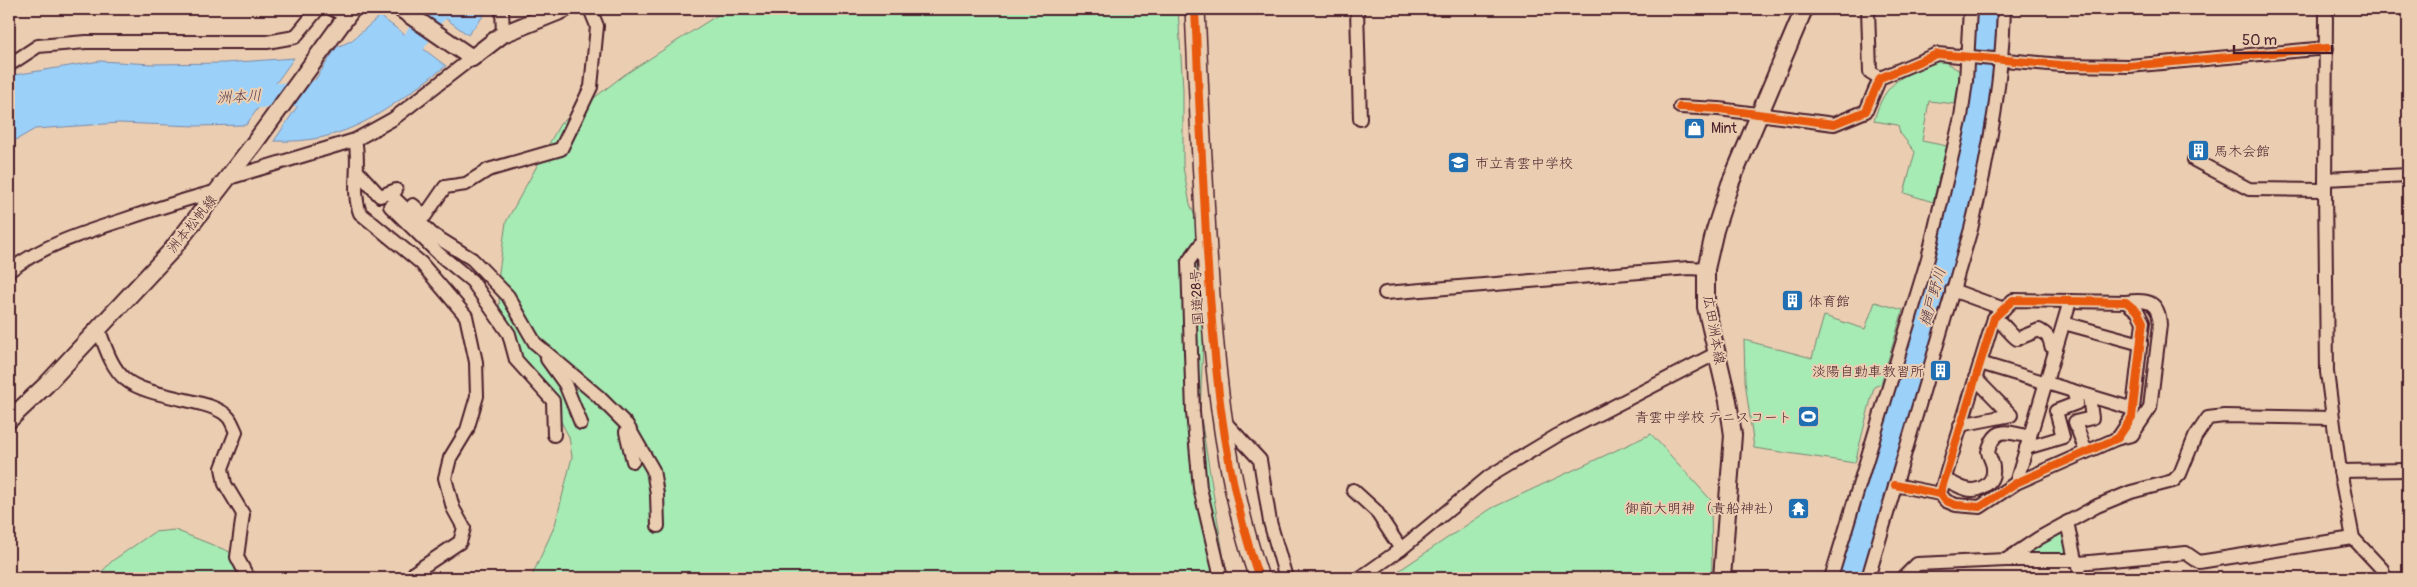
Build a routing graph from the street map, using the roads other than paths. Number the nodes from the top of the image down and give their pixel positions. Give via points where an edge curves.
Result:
1 (318, 9) edge
2 (401, 9) edge
3 (502, 9) edge
4 (565, 9) edge
5 (590, 9) edge
6 (1195, 9) edge
7 (1357, 9) edge
8 (1804, 9) edge
9 (1868, 9) edge
10 (1970, 9) edge
11 (2004, 9) edge
12 (2326, 9) edge
13 (344, 11) edge
14 (504, 34) junction
15 (2327, 48) junction
16 (467, 56) junction
17 (1966, 56) junction
18 (2002, 58) junction
19 (9, 64) edge
20 (1880, 78) junction
21 (1680, 107) dead end
22 (1761, 114) junction
23 (1360, 119) dead end
24 (355, 140) junction
25 (2194, 160) dead end
26 (358, 172) junction
27 (2408, 175) edge
28 (229, 178) junction
29 (2325, 185) junction
30 (218, 191) junction
31 (384, 195) junction
32 (1206, 237) junction
33 (1706, 269) junction
34 (9, 271) edge
35 (1952, 290) junction
36 (1385, 293) dead end
37 (2070, 301) junction
38 (2126, 302) junction
39 (2004, 309) junction
40 (1994, 318) junction
41 (2064, 323) junction
42 (98, 328) junction
43 (535, 343) junction
44 (2141, 344) junction
45 (2056, 348) junction
46 (1717, 353) junction
47 (1980, 364) junction
48 (1975, 378) junction
49 (2046, 383) junction
50 (2073, 392) junction
51 (2089, 396) junction
52 (2133, 409) junction
53 (1221, 418) junction
54 (2332, 418) junction
55 (9, 420) edge
56 (622, 420) junction
57 (581, 423) dead end
58 (1960, 425) junction
59 (554, 436) dead end
60 (2115, 439) junction
61 (2028, 442) junction
62 (2086, 452) junction
63 (633, 461) dead end
64 (2340, 470) junction
65 (2408, 470) edge
66 (1944, 481) junction
67 (2016, 484) junction
68 (1895, 485) junction
69 (1353, 490) dead end
70 (1940, 494) junction
71 (2067, 522) junction
72 (658, 526) dead end
73 (2353, 538) junction
74 (1401, 549) junction
75 (2006, 560) junction
76 (2077, 562) junction
77 (248, 578) edge
78 (410, 578) edge
79 (1221, 578) edge
80 (1259, 578) edge
81 (1286, 578) edge
82 (1360, 578) edge
83 (1722, 578) edge
84 (1831, 578) edge
85 (1868, 578) edge
86 (1903, 578) edge
87 (2080, 578) edge
88 (2385, 578) edge

1 - 19 street via 295,37 267,42 86,42 38,46
2 - 16 main road
3 - 14 street
4 - 14 main road
5 - 31 street via 597,26 591,87 561,148 488,170 466,184 445,187 425,216 396,190
6 - 32 highway, 国道28号
7 - 23 street
8 - 22 main road, 広田洲本線
9 - 20 street via 1870,72
10 - 17 street
11 - 18 street
12 - 15 street
13 - 28 main road, 洲本松帆線 via 333,34
14 - 16 main road
15 - 18 street via 2129,66 2061,65
15 - 29 street
16 - 24 street via 393,120
17 - 18 street
17 - 20 street via 1937,54
17 - 84 street via 1961,116 1928,258
18 - 35 street via 1982,182
20 - 22 street via 1866,111 1834,124
21 - 22 street
22 - 33 main road, 広田洲本線 via 1730,184 1714,230
24 - 26 street
24 - 28 street
25 - 29 street via 2249,190
26 - 31 street
26 - 78 street via 356,202 360,213 421,263 466,316 476,362 477,396 467,430 450,458 445,478 453,508 464,528 460,542
27 - 29 street
28 - 30 main road, 洲本松帆線
29 - 54 street via 2327,372
30 - 34 street via 75,235 28,256
30 - 42 main road, 洲本松帆線 via 142,284
31 - 43 street via 432,234 472,259 508,296
31 - 59 street via 439,254 472,281 510,334 516,360 553,401
32 - 53 highway, 国道28号 via 1212,344
32 - 79 street via 1188,262 1193,412 1200,488
33 - 36 street
33 - 46 main road, 広田洲本線 via 1706,307
35 - 39 street
35 - 68 street
37 - 38 street
37 - 39 street via 2013,300
37 - 41 street
38 - 44 street via 2138,312 2143,322
38 - 60 street via 2142,300 2154,305 2160,313 2160,325 2150,408 2132,435
39 - 40 street
40 - 45 street via 2017,339 2039,330 2046,333
40 - 47 street
41 - 44 street
41 - 45 street
42 - 55 main road, 洲本松帆線
42 - 77 street via 110,358 125,378 149,392 218,410 229,418 236,432 222,468 225,484 243,514 237,557
43 - 56 street
43 - 57 street via 565,384
44 - 52 street
45 - 49 street
46 - 74 street via 1558,435 1490,476
46 - 83 main road, 広田洲本線 via 1733,435
47 - 48 street
47 - 49 street
48 - 58 street
48 - 58 street via 2012,415
49 - 50 street
49 - 61 street
50 - 51 street
50 - 61 street via 2077,403 2056,411 2063,437
51 - 52 street
51 - 62 street via 2092,418 2075,422
52 - 60 street via 2132,417
53 - 80 highway, 国道28号 via 1232,484
53 - 81 street via 1260,460 1270,522
54 - 64 street
54 - 71 street via 2208,418 2180,474 2173,481 2116,498
56 - 63 street
56 - 72 street via 653,470
58 - 66 street
60 - 62 street
61 - 66 street via 2010,431 2000,432 1994,438 1988,452 1993,468 1991,476 1981,489 1964,489 1955,482
61 - 67 street
62 - 67 street
64 - 65 street
64 - 73 street
66 - 70 street
67 - 70 street via 1980,507 1956,505
68 - 70 street
68 - 85 street
69 - 74 street via 1376,510
71 - 75 street
71 - 76 street
73 - 76 street via 2199,562 2186,554
73 - 88 street via 2382,569
74 - 82 street
75 - 76 street
75 - 86 street via 1917,564
76 - 87 street

